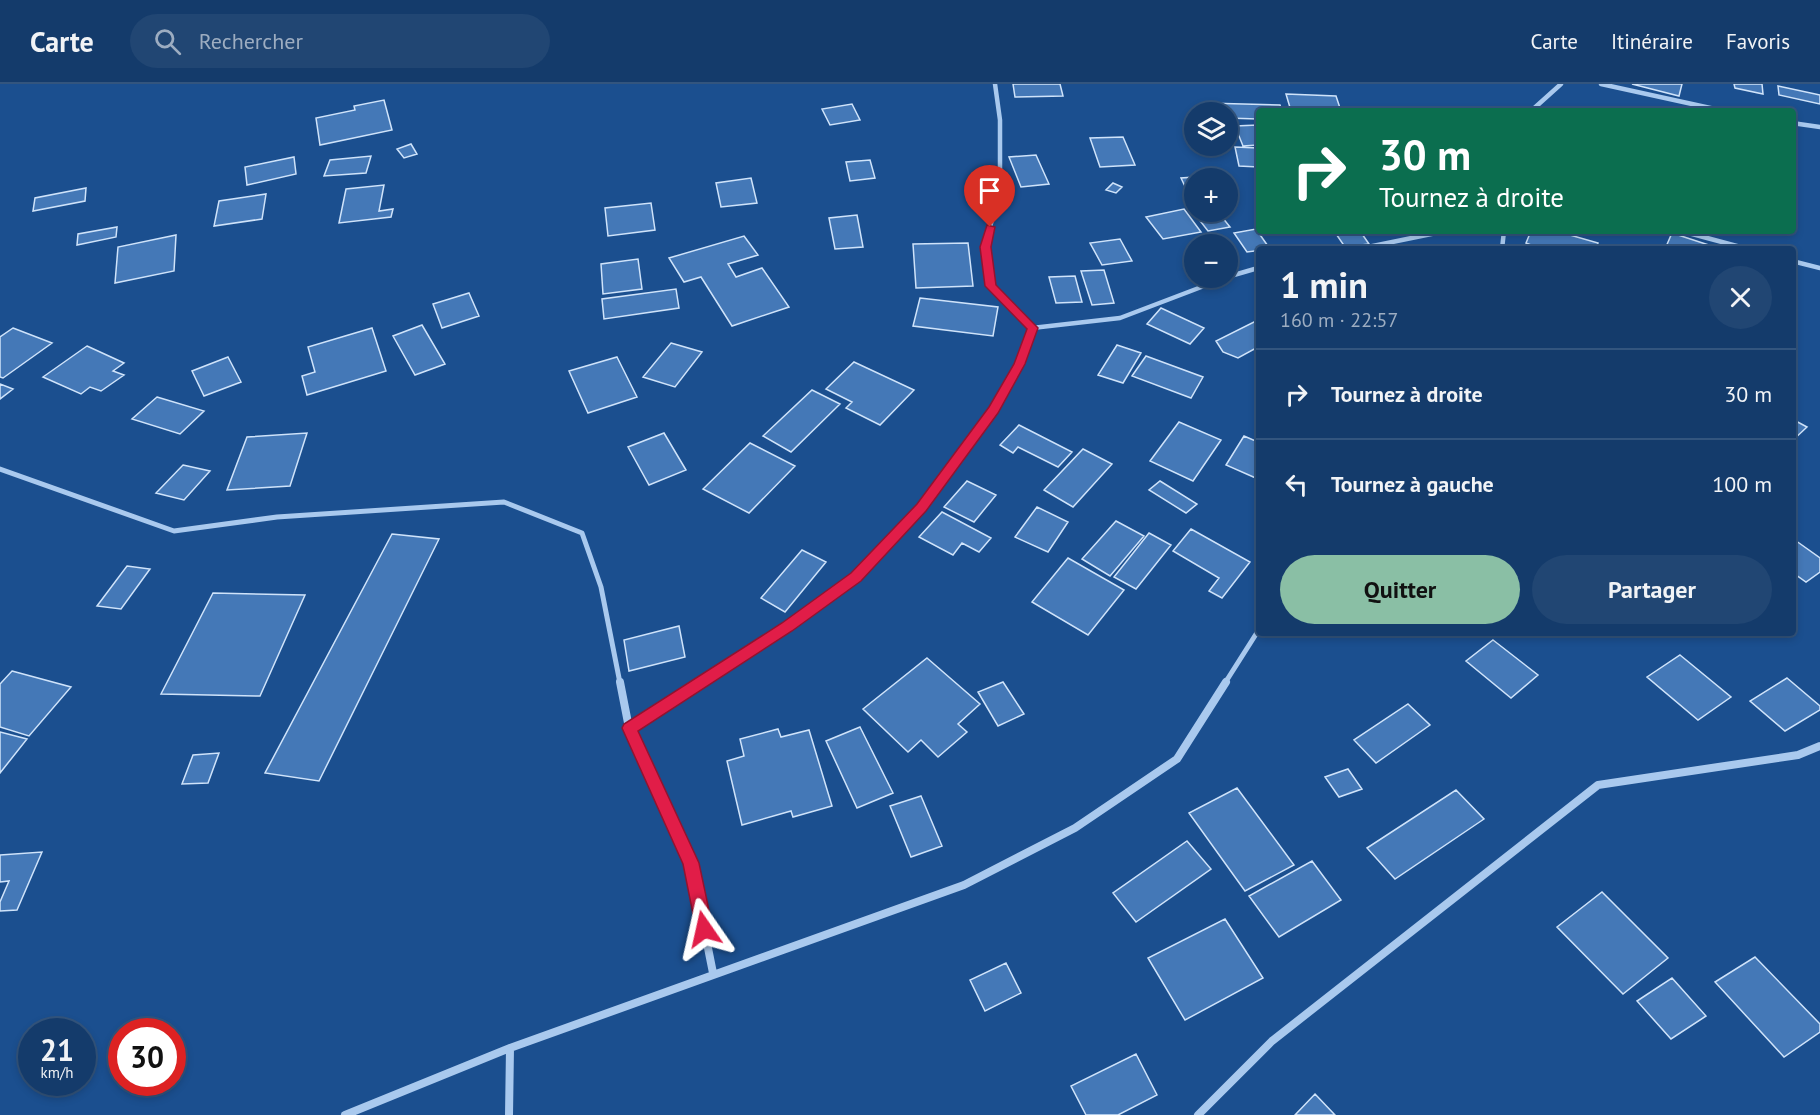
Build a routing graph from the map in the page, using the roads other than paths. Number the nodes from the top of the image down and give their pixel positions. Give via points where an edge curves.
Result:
1 (995, 84) edge
2 (1561, 84) edge
3 (1601, 84) edge
4 (1534, 108) edge
5 (1710, 108) edge
6 (1796, 124) edge
7 (1820, 127) edge
8 (1431, 234) edge
9 (1692, 234) edge
10 (1373, 246) edge
11 (1737, 246) edge
12 (1796, 262) edge
13 (1820, 268) edge
14 (1256, 269) edge
15 (1238, 274) edge
16 (1198, 288) edge
17 (1032, 328) junction
18 (0, 469) edge
19 (1256, 634) edge
20 (629, 728) junction
21 (1820, 747) edge
22 (713, 973) junction
23 (510, 1048) junction
24 (345, 1115) edge
25 (509, 1115) edge
26 (1198, 1115) edge

1 - 17 street via 1000,120 1000,188 986,247 990,286
2 - 4 street
3 - 5 street
6 - 7 street
8 - 10 street
9 - 11 street
12 - 13 street
14 - 15 street
16 - 17 street via 1120,318
17 - 20 street via 1019,364 994,410 922,507 856,577 787,627
18 - 20 street via 174,531 277,517 504,502 582,533 601,587
19 - 22 street via 1177,759 1075,828 964,885
20 - 22 street via 691,863
21 - 26 street via 1798,755 1598,785 1272,1041
22 - 23 street
23 - 24 street
23 - 25 street

